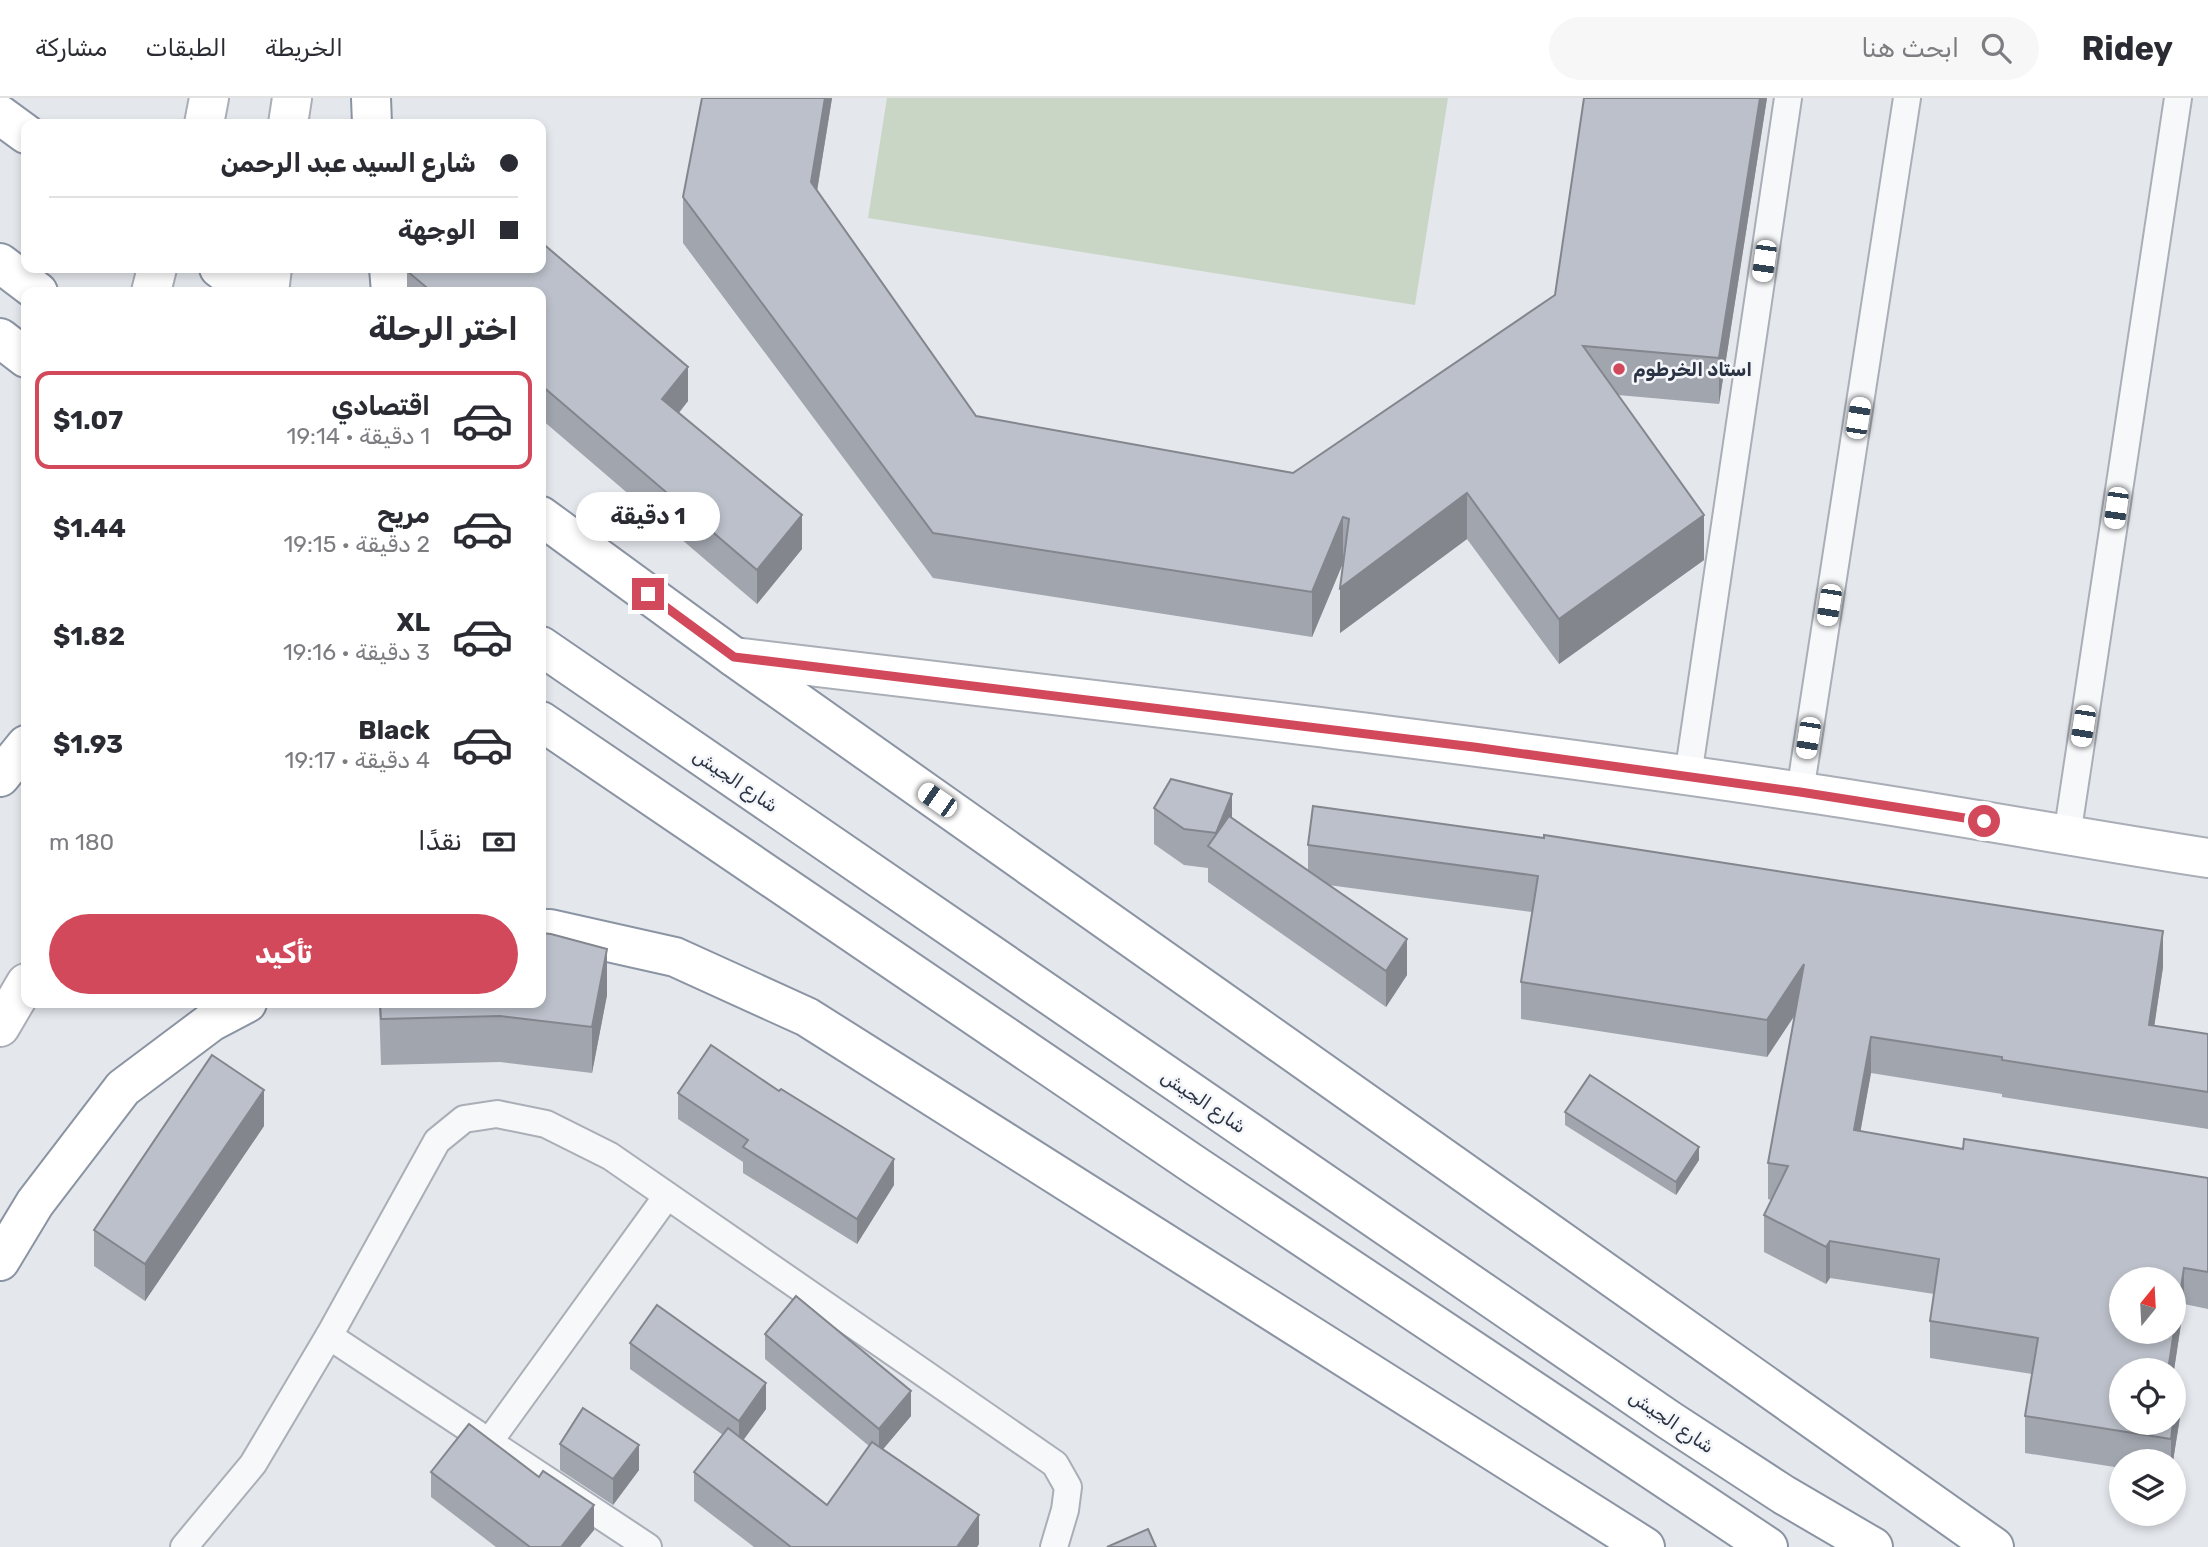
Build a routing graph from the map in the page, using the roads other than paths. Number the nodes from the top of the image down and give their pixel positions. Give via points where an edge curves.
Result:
1 (209, 98) edge
2 (292, 98) edge
3 (371, 98) edge
4 (1788, 98) edge
5 (1907, 98) edge
6 (2178, 98) edge
7 (0, 115) edge
8 (205, 119) edge
9 (289, 119) edge
10 (372, 119) edge
11 (21, 130) edge
12 (0, 263) edge
13 (226, 273) edge
14 (31, 287) edge
15 (244, 287) edge
16 (0, 338) edge
17 (21, 354) edge
18 (546, 520) edge
19 (546, 649) edge
20 (734, 657) junction
21 (546, 724) edge
22 (21, 750) edge
23 (21, 761) edge
24 (1688, 776) junction
25 (0, 777) edge
26 (1800, 792) junction
27 (0, 800) edge
28 (2067, 836) junction
29 (2208, 858) edge
30 (546, 929) edge
31 (21, 991) edge
32 (238, 1008) edge
33 (0, 1027) edge
34 (667, 1196) junction
35 (0, 1261) edge
36 (329, 1336) junction
37 (489, 1442) junction
38 (184, 1547) edge
39 (648, 1547) edge
40 (1054, 1547) edge
41 (1646, 1547) edge
42 (1768, 1547) edge
43 (1873, 1547) edge
44 (1994, 1547) edge

1 - 8 main road
2 - 9 main road
3 - 10 main road
4 - 24 lane
5 - 26 lane
6 - 28 lane
7 - 11 main road
12 - 14 main road
13 - 15 main road
16 - 17 main road
18 - 20 main road
19 - 43 main road, شارع الجيش via 1669,1420
20 - 24 main road
20 - 44 main road
21 - 42 main road
22 - 25 main road
23 - 27 main road
24 - 26 main road
26 - 28 main road
28 - 29 main road
30 - 41 main road via 675,957 807,1017
31 - 33 main road
32 - 35 main road via 211,1022 123,1088 35,1203
34 - 36 lane via 610,1156 546,1124 497,1114 464,1119 437,1141
34 - 37 lane
34 - 40 lane via 1055,1464 1068,1487
36 - 37 lane
36 - 38 lane via 253,1464
37 - 39 lane

